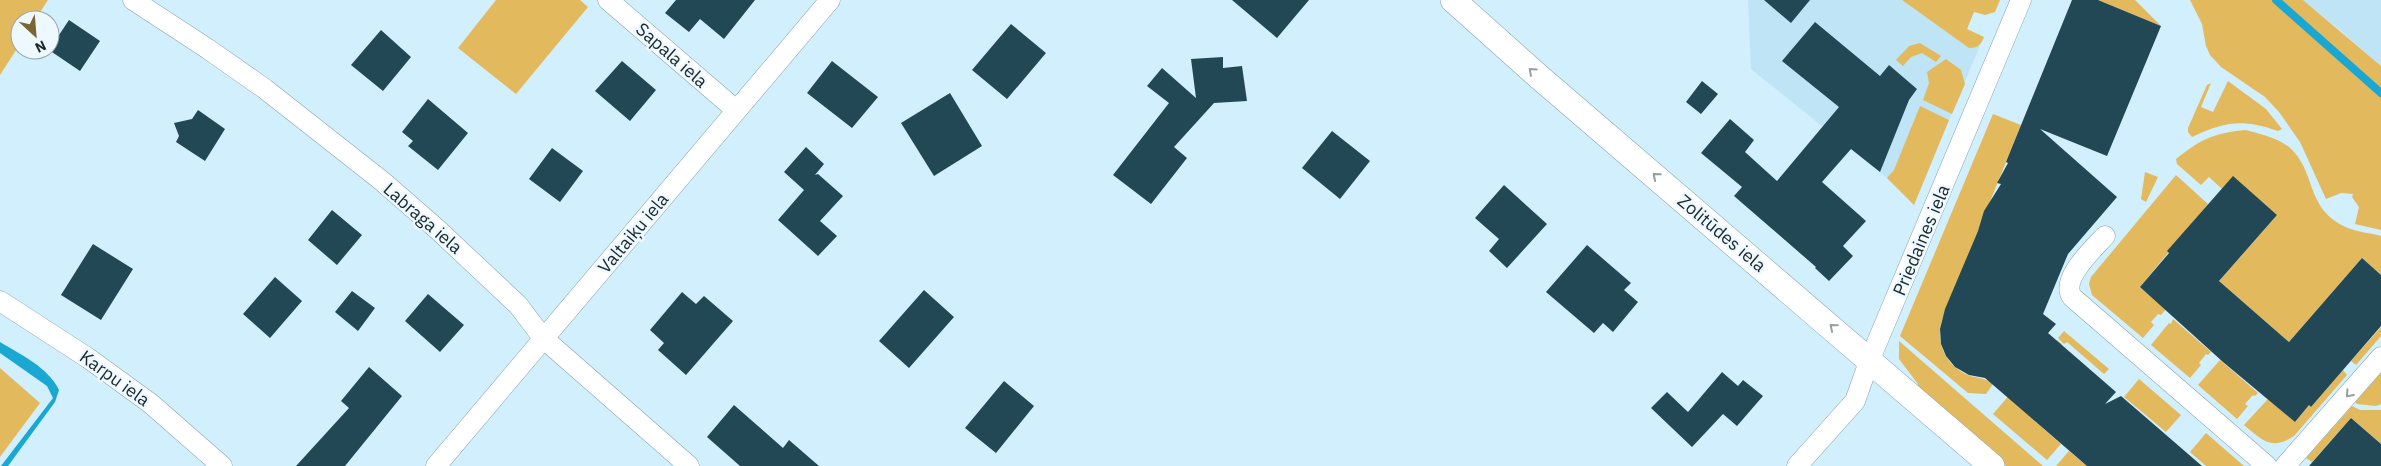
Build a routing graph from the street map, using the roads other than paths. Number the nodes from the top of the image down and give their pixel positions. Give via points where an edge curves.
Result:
1 (133, 0) edge
2 (608, 0) edge
3 (830, 0) edge
4 (1453, 0) edge
5 (2021, 0) edge
6 (736, 110) junction
7 (2105, 236) dead end
8 (0, 301) edge
9 (544, 338) junction
10 (2381, 357) edge
11 (1870, 359) junction
12 (222, 466) edge
13 (436, 466) edge
14 (689, 466) edge
15 (1797, 466) edge
16 (1992, 466) edge
17 (2267, 466) edge
18 (2286, 466) edge

1 - 9 street, Labraga iela via 265,89 382,182 518,305
2 - 6 street, Sapala iela
3 - 6 street, Valtaiķu iela
11 -> 4 street, Zolitūdes iela
5 - 11 street, Priedaines iela
6 - 9 street, Valtaiķu iela
7 - 17 street via 2073,274 2068,288 2072,298
8 - 12 street, Karpu iela via 150,403
9 - 13 street, Valtaiķu iela
9 - 14 street, Labraga iela
10 -> 18 street
11 - 15 street, Priedaines iela via 1855,401
11 - 16 street, Zolitūdes iela

